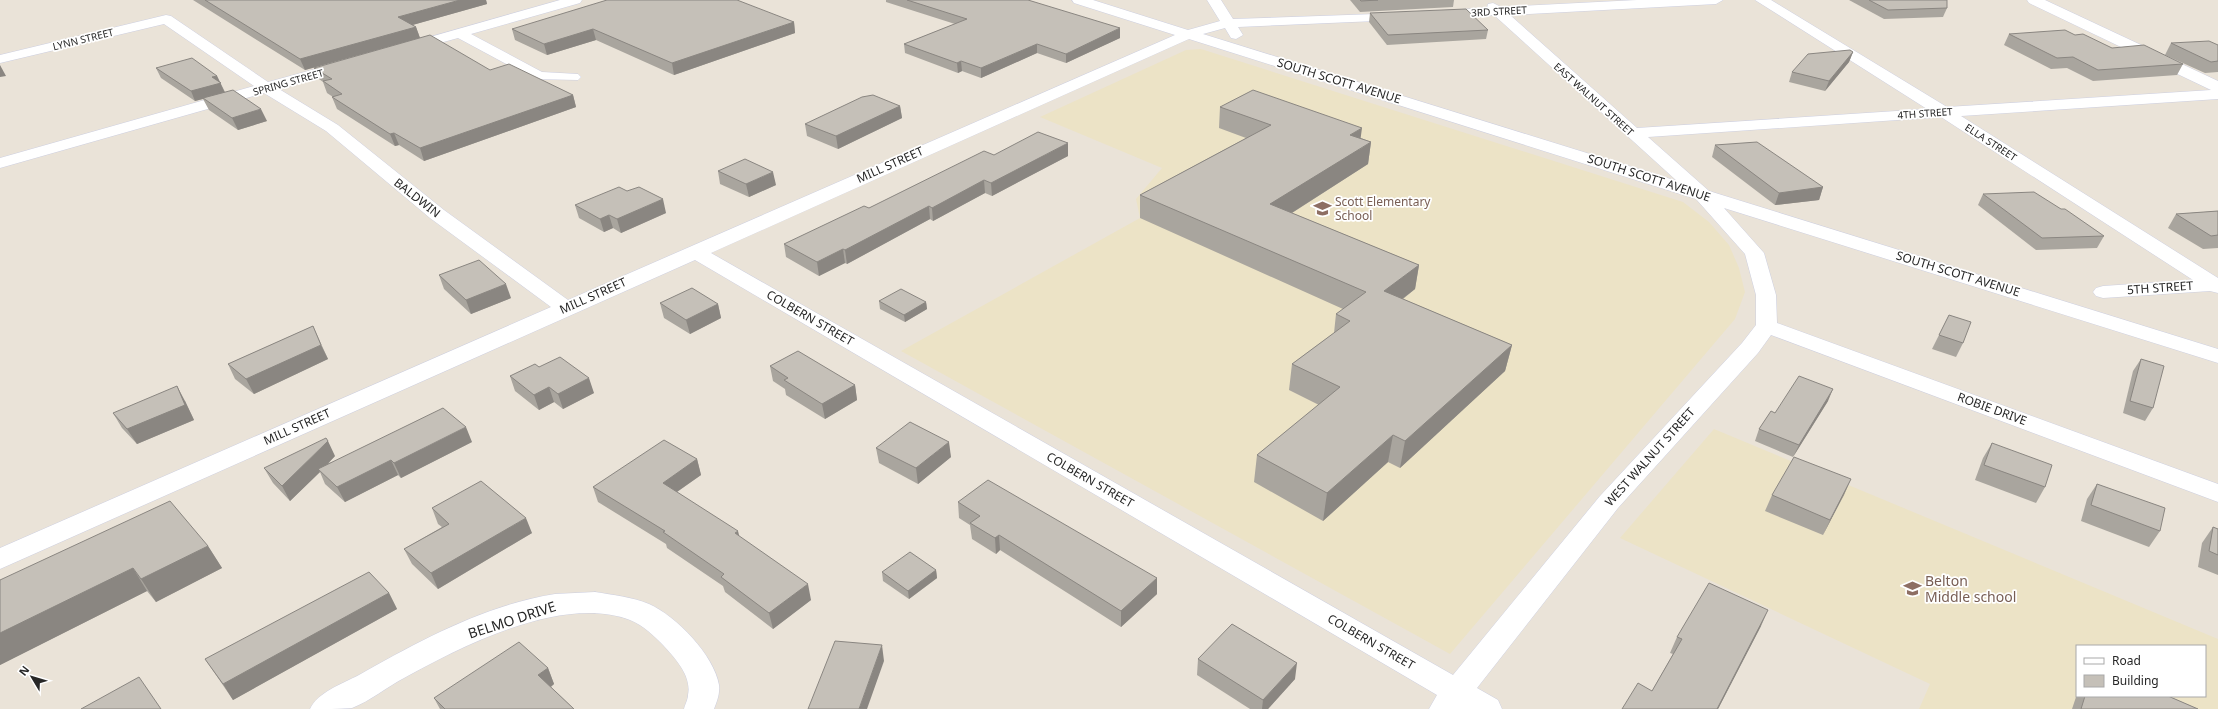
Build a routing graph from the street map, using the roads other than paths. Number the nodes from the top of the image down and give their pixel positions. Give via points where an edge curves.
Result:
1 (575, 0) edge
2 (1079, 0) edge
3 (1214, 0) edge
4 (1485, 0) edge
5 (1716, 0) edge
6 (1762, 0) edge
7 (2034, 0) edge
8 (551, 3) edge
9 (1498, 12) junction
10 (1412, 15) edge
11 (1427, 15) edge
12 (166, 19) joint
13 (1228, 23) junction
14 (459, 33) junction
15 (1188, 34) junction
16 (392, 52) edge
17 (1247, 53) junction
18 (0, 59) edge
19 (356, 62) edge
20 (573, 77) dead end
21 (2218, 87) edge
22 (267, 88) junction
23 (2218, 94) edge
24 (1944, 112) junction
25 (1632, 133) junction
26 (0, 163) edge
27 (1704, 196) junction
28 (694, 251) junction
29 (2216, 285) edge
30 (2103, 292) dead end
31 (566, 308) junction
32 (1767, 326) junction
33 (2218, 356) edge
34 (2218, 493) edge
35 (0, 559) edge
36 (1451, 701) edge
37 (325, 709) edge
38 (699, 709) edge
39 (1487, 709) edge

1 - 8 street
2 - 15 street, SOUTH SCOTT AVENUE
3 - 13 street
4 - 9 street, EAST WALNUT STREET
5 - 9 street, 3RD STREET
6 - 24 street, ELLA STREET
7 - 21 street
8 - 14 street
9 - 11 street, 3RD STREET
9 - 25 street, EAST WALNUT STREET
10 - 13 street
12 - 18 street, LYNN STREET
12 - 22 street, BALDWIN
13 - 15 street
13 - 17 street
14 - 16 street
14 - 20 street via 539,76
15 - 17 street, SOUTH SCOTT AVENUE
15 - 28 street, MILL STREET
17 - 27 street, SOUTH SCOTT AVENUE
19 - 22 street, SPRING STREET
22 - 26 street, SPRING STREET
22 - 31 street, BALDWIN via 332,128 437,214
23 - 24 street, 4TH STREET
24 - 25 street, 4TH STREET
24 - 29 street, ELLA STREET
25 - 27 street, EAST WALNUT STREET
27 - 32 street via 1754,253 1766,295
27 - 33 street, SOUTH SCOTT AVENUE
28 - 31 street, MILL STREET
28 - 36 street, COLBERN STREET
29 - 30 street, 5TH STREET
31 - 35 street, MILL STREET
32 - 34 street, ROBIE DRIVE
32 - 36 street, WEST WALNUT STREET via 1750,348 1609,502
36 - 39 street, COLBERN STREET
37 - 38 street, BELMO DRIVE via 419,655 480,628 534,610 567,603 603,602 634,609 660,624 687,651 703,681 705,693

